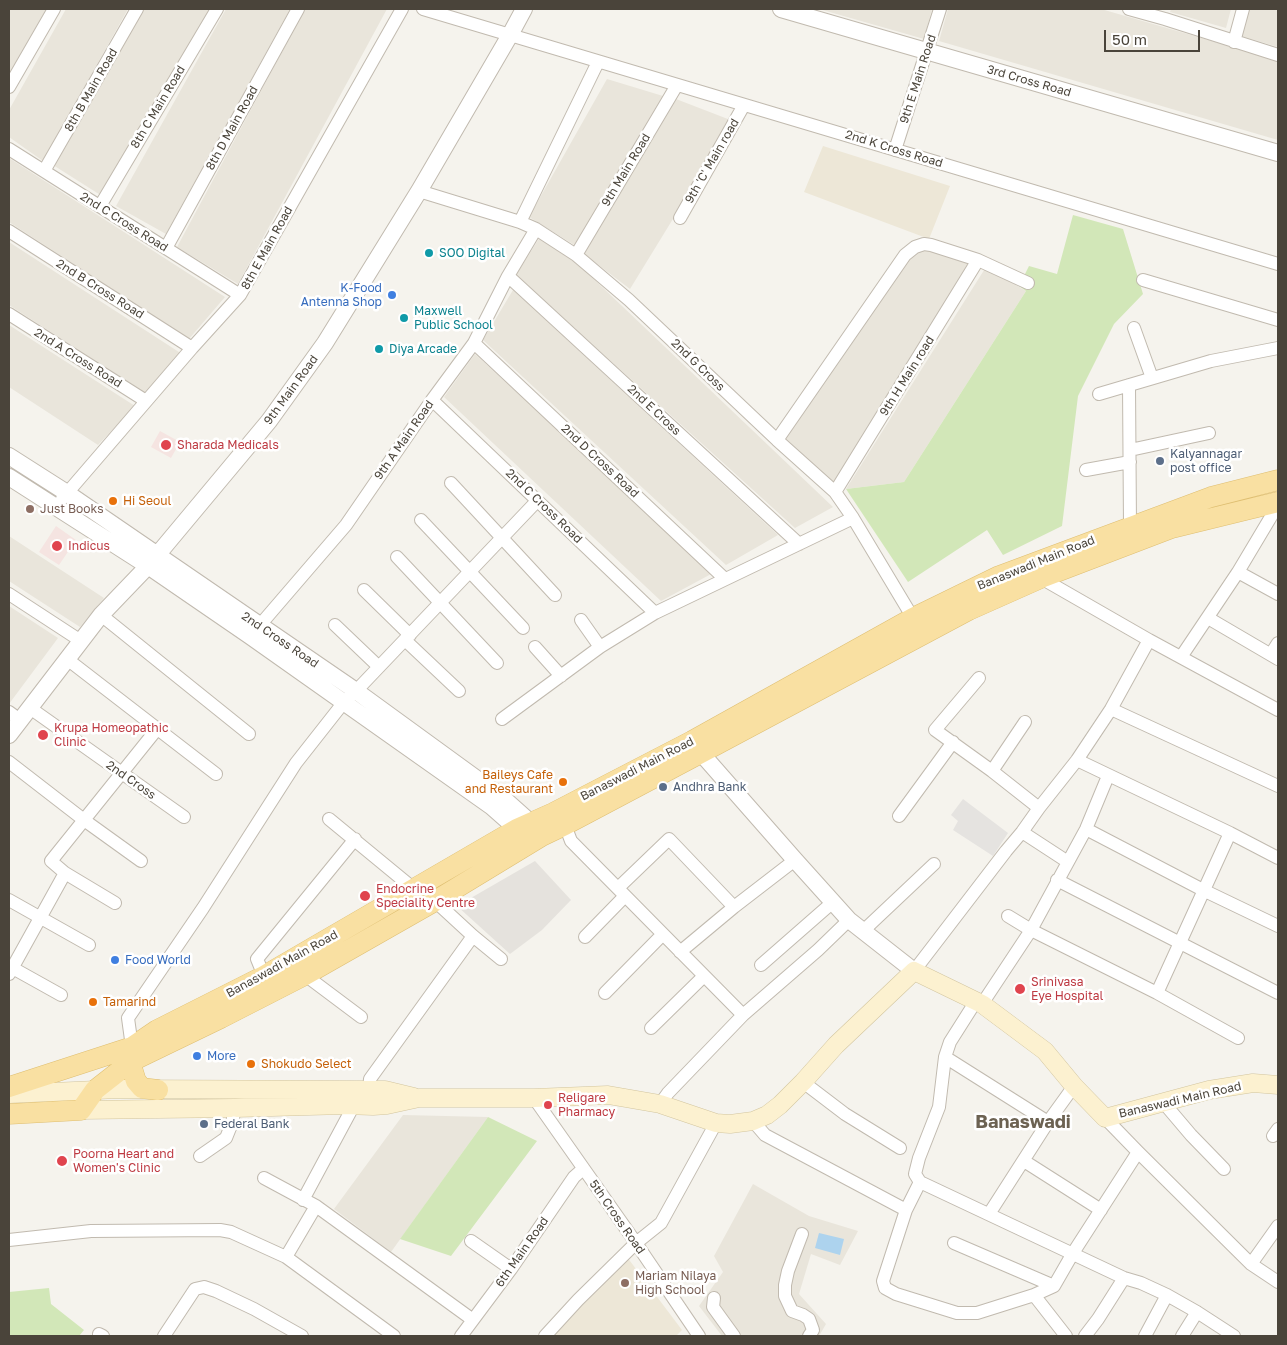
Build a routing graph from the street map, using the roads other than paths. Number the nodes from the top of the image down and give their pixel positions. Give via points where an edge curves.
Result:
1 (54, 9) edge
2 (137, 9) edge
3 (217, 9) edge
4 (298, 9) edge
5 (402, 9) edge
6 (423, 9) edge
7 (524, 9) edge
8 (781, 9) edge
9 (940, 9) edge
10 (1129, 9) edge
11 (1243, 9) edge
12 (1167, 14) edge
13 (510, 35) junction
14 (1234, 42) junction
15 (927, 51) junction
16 (1278, 55) edge
17 (598, 62) junction
18 (677, 85) junction
19 (9, 86) edge
20 (744, 105) junction
21 (9, 149) edge
22 (895, 150) junction
23 (1278, 153) edge
24 (44, 171) junction
25 (419, 191) junction
26 (100, 206) junction
27 (680, 218) dead end
28 (520, 222) junction
29 (536, 229) junction
30 (9, 231) edge
31 (166, 248) junction
32 (576, 255) junction
33 (978, 260) junction
34 (1278, 264) edge
35 (508, 276) junction
36 (1143, 280) dead end
37 (1028, 283) dead end
38 (240, 295) junction
39 (9, 314) edge
40 (1278, 320) edge
41 (1134, 328) dead end
42 (474, 343) junction
43 (192, 348) junction
44 (1278, 348) edge
45 (1152, 378) junction
46 (1129, 386) junction
47 (1099, 394) dead end
48 (432, 400) junction
49 (146, 401) junction
50 (1208, 433) dead end
51 (776, 440) junction
52 (9, 456) edge
53 (1130, 456) junction
54 (1086, 470) dead end
55 (9, 477) edge
56 (1278, 480) edge
57 (451, 482) dead end
58 (836, 492) junction
59 (67, 493) junction
60 (538, 501) junction
61 (1278, 504) edge
62 (56, 506) junction
63 (853, 518) junction
64 (421, 520) dead end
65 (1130, 526) junction
66 (502, 538) junction
67 (799, 544) junction
68 (397, 557) dead end
69 (153, 560) junction
70 (1038, 570) junction
71 (470, 572) junction
72 (1238, 572) junction
73 (725, 580) junction
74 (364, 590) dead end
75 (9, 594) edge
76 (1278, 594) edge
77 (555, 595) dead end
78 (440, 603) junction
79 (655, 613) junction
80 (101, 615) junction
81 (913, 618) junction
82 (1208, 618) junction
83 (581, 620) dead end
84 (335, 625) dead end
85 (524, 628) dead end
86 (255, 631) junction
87 (408, 637) junction
88 (1149, 640) junction
89 (82, 641) junction
90 (1278, 643) edge
91 (535, 647) dead end
92 (600, 647) junction
93 (1275, 656) edge
94 (1181, 657) junction
95 (67, 660) junction
96 (497, 663) dead end
97 (379, 667) junction
98 (561, 676) junction
99 (979, 678) dead end
100 (459, 691) dead end
101 (350, 697) junction
102 (1111, 709) junction
103 (1278, 710) edge
104 (20, 713) edge
105 (502, 719) dead end
106 (1025, 722) dead end
107 (158, 729) junction
108 (249, 734) dead end
109 (9, 735) edge
110 (953, 742) junction
111 (701, 754) junction
112 (1077, 760) junction
113 (9, 762) edge
114 (992, 771) junction
115 (122, 773) junction
116 (216, 774) dead end
117 (1108, 776) junction
118 (1278, 786) edge
119 (1039, 808) junction
120 (899, 816) dead end
121 (184, 817) dead end
122 (330, 819) dead end
123 (559, 819) junction
124 (84, 820) junction
125 (1086, 829) junction
126 (530, 832) junction
127 (1022, 832) junction
128 (1230, 833) junction
129 (355, 839) junction
130 (1278, 858) edge
131 (795, 860) junction
132 (141, 861) dead end
133 (1068, 862) junction
134 (934, 864) dead end
135 (65, 873) junction
136 (1058, 880) junction
137 (414, 889) junction
138 (1203, 890) junction
139 (622, 892) junction
140 (9, 900) edge
141 (435, 901) junction
142 (833, 902) junction
143 (115, 903) dead end
144 (734, 907) junction
145 (1008, 916) dead end
146 (41, 918) junction
147 (849, 920) junction
148 (1278, 926) edge
149 (1031, 930) junction
150 (862, 931) junction
151 (663, 934) junction
152 (473, 936) junction
153 (585, 937) dead end
154 (1180, 942) junction
155 (89, 945) dead end
156 (680, 952) junction
157 (501, 959) dead end
158 (761, 965) dead end
159 (10, 969) edge
160 (914, 971) junction
161 (305, 975) junction
162 (264, 976) junction
163 (704, 976) junction
164 (605, 993) dead end
165 (1157, 993) junction
166 (1278, 993) edge
167 (61, 995) dead end
168 (979, 1003) junction
169 (744, 1016) junction
170 (362, 1017) dead end
171 (651, 1028) dead end
172 (1238, 1038) dead end
173 (132, 1054) junction
174 (945, 1057) junction
175 (803, 1082) junction
176 (1278, 1085) edge
177 (1074, 1086) junction
178 (9, 1087) edge
179 (95, 1090) junction
180 (158, 1090) junction
181 (369, 1090) junction
182 (9, 1094) edge
183 (419, 1098) junction
184 (534, 1098) junction
185 (1163, 1102) junction
186 (660, 1104) junction
187 (354, 1106) junction
188 (235, 1108) junction
189 (81, 1110) junction
190 (9, 1114) edge
191 (1105, 1118) junction
192 (753, 1121) junction
193 (1048, 1122) junction
194 (716, 1123) junction
195 (900, 1148) dead end
196 (1138, 1152) junction
197 (200, 1156) dead end
198 (1024, 1161) junction
199 (583, 1169) junction
200 (1224, 1170) dead end
201 (264, 1178) dead end
202 (920, 1182) junction
203 (303, 1200) junction
204 (316, 1206) junction
205 (906, 1210) junction
206 (1101, 1210) junction
207 (990, 1214) junction
208 (1278, 1226) edge
209 (802, 1234) dead end
210 (9, 1240) edge
211 (471, 1241) dead end
212 (636, 1243) junction
213 (954, 1243) dead end
214 (1073, 1253) junction
215 (286, 1257) junction
216 (1251, 1264) junction
217 (511, 1270) junction
218 (1124, 1278) junction
219 (1278, 1282) edge
220 (1054, 1286) junction
221 (1034, 1295) junction
222 (1168, 1296) junction
223 (714, 1298) dead end
224 (1197, 1312) junction
225 (473, 1320) junction
226 (696, 1335) edge
227 (164, 1336) edge
228 (302, 1336) edge
229 (394, 1336) edge
230 (461, 1336) edge
231 (545, 1336) edge
232 (734, 1336) edge
233 (809, 1336) edge
234 (1066, 1336) edge
235 (1085, 1336) edge
236 (1145, 1336) edge
237 (1182, 1336) edge
238 (1234, 1336) edge

1 - 19 street
2 - 24 street, 8th B Main Road
3 - 26 street, 8th C Main Road
4 - 31 street, 8th D Main Road
5 - 38 street, 8th E Main Road
6 - 13 street
7 - 13 street, 9th Main Road
8 - 15 street, 3rd Cross Road
9 - 15 street, 9th E Main Road
10 - 12 street
11 - 14 street
12 - 14 street
13 - 17 street, 2nd K Cross Road
13 - 25 street, 9th Main Road
14 - 16 street
15 - 22 street, 9th E Main Road
15 - 23 street, 3rd Cross Road
17 - 18 street, 2nd K Cross Road
17 - 28 street
18 - 20 street, 2nd K Cross Road
18 - 32 street, 9th Main Road
20 - 22 street, 2nd K Cross Road
20 - 27 street, 9th 'C' Main road
21 - 24 street, 2nd C Cross Road
22 - 34 street, 2nd K Cross Road
24 - 26 street, 2nd C Cross Road
25 - 28 street, 2nd G Cross
25 - 69 street, 9th Main Road via 325,344 269,421
26 - 31 street, 2nd C Cross Road
28 - 29 street, 2nd G Cross
29 - 32 street, 2nd G Cross
29 - 35 street, 9th A Main Road
30 - 43 street, 2nd B Cross Road
31 - 38 street, 2nd C Cross Road
32 - 51 street, 2nd G Cross via 629,300
33 - 37 street
33 - 51 street via 931,245 915,246 905,255
33 - 58 street, 9th H Main road
35 - 42 street, 9th A Main Road
35 - 67 street, 2nd E Cross
36 - 40 street
38 - 43 street, 8th E Main Road
39 - 49 street, 2nd A Cross Road
41 - 45 street
42 - 48 street, 9th A Main Road
42 - 73 street, 2nd D Cross Road
43 - 49 street, 8th E Main Road
44 - 45 street via 1210,361
45 - 46 street
46 - 47 street
46 - 53 street
48 - 60 street, 2nd C Cross Road
48 - 86 street, 9th A Main Road via 346,525
49 - 59 street, 8th E Main Road
50 - 53 street
51 - 58 street, 2nd G Cross
52 - 59 street, 2nd Cross Road
53 - 54 street
53 - 65 street
55 - 62 street, 2nd Cross Road
56 - 65 main road, Banaswadi Main Road via 1211,497
57 - 66 street
58 - 63 street, 2nd G Cross
59 - 62 street, 8th E Main Road
59 - 69 street, 2nd Cross Road
60 - 66 street
60 - 79 street, 2nd C Cross Road
61 - 70 main road, Banaswadi Main Road via 1172,528
61 - 72 street
62 - 69 street, 2nd Cross Road
63 - 67 street
63 - 81 street, 2nd G Cross
64 - 71 street
65 - 70 main road, Banaswadi Main Road
66 - 71 street
66 - 77 street
67 - 73 street
68 - 78 street
69 - 80 street, 9th Main Road
69 - 86 street, 2nd Cross Road
70 - 81 main road, Banaswadi Main Road via 999,576
70 - 88 street
70 - 111 main road, Banaswadi Main Road
71 - 78 street
71 - 85 street
72 - 76 street
72 - 82 street
73 - 79 street
74 - 87 street
75 - 89 street
78 - 87 street
78 - 96 street
79 - 92 street
80 - 89 street, 9th Main Road
80 - 108 street
81 - 123 main road, Banaswadi Main Road
82 - 93 street
82 - 94 street
83 - 92 street
84 - 97 street
86 - 101 street, 2nd Cross Road
87 - 97 street
87 - 100 street
88 - 94 street
88 - 102 street
89 - 95 street, 9th Main Road
90 - 93 street
91 - 98 street
92 - 98 street
94 - 103 street
95 - 104 street, 9th Main Road
95 - 107 street
97 - 101 street
98 - 105 street
99 - 110 street via 935,730
101 - 126 street, 2nd Cross Road via 492,807
101 - 173 street via 296,763 128,1018
102 - 112 street
102 - 118 street
104 - 109 street, 9th Main Road
104 - 115 street, 2nd Cross
106 - 114 street
107 - 115 street
107 - 116 street
110 - 114 street
110 - 120 street
111 - 123 main road, Banaswadi Main Road
111 - 131 street
112 - 117 street
112 - 119 street
113 - 124 street
114 - 119 street
115 - 121 street, 2nd Cross
115 - 124 street
117 - 125 street
117 - 128 street
119 - 127 street
122 - 129 street
123 - 126 main road, Banaswadi Main Road
123 - 139 street via 571,841
124 - 132 street
124 - 135 street via 51,860
125 - 133 street
125 - 138 street
126 - 137 main road, Banaswadi Main Road
126 - 141 main road, Banaswadi Main Road
127 - 133 street
127 - 160 street
128 - 130 street
128 - 138 street
129 - 137 street
129 - 162 street via 257,959
131 - 142 street
131 - 144 street
133 - 136 street
134 - 150 street
135 - 143 street
135 - 146 street
136 - 149 street
136 - 154 street
137 - 162 main road, Banaswadi Main Road
138 - 148 street
138 - 154 street
139 - 144 street via 669,839
139 - 151 street
139 - 153 street
140 - 146 street
141 - 152 street
141 - 161 main road, Banaswadi Main Road
142 - 147 street
142 - 158 street
144 - 156 street
145 - 149 street
146 - 155 street
146 - 159 street
147 - 150 street
147 - 169 street
149 - 165 street
149 - 168 street
150 - 160 street
151 - 156 street
151 - 164 street
152 - 157 street
152 - 181 street via 370,1079
154 - 165 street
154 - 166 street
156 - 163 street
159 - 167 street
160 - 168 main road, Banaswadi Main Road
160 - 175 main road via 836,1045
161 - 170 street
161 - 173 main road, Banaswadi Main Road via 221,1018
162 - 173 main road, Banaswadi Main Road via 157,1030
163 - 169 street
163 - 171 street
165 - 172 street
168 - 174 street via 950,1042
168 - 177 main road, Banaswadi Main Road via 1045,1051
169 - 186 street
173 - 178 main road, Banaswadi Main Road
173 - 179 main road, Banaswadi Main Road
173 - 180 main road via 136,1081 142,1088
174 - 193 street
174 - 202 street via 939,1107 915,1174
175 - 192 main road via 767,1116
175 - 195 street via 845,1114
176 - 185 main road, Banaswadi Main Road via 1253,1083
177 - 191 main road, Banaswadi Main Road
177 - 193 street
179 - 180 main road
179 - 182 main road
179 - 189 main road, Banaswadi Main Road
180 - 181 main road
181 - 183 main road via 385,1090
183 - 184 main road
183 - 187 main road via 387,1106
184 - 186 main road via 608,1095
184 - 199 street, 5th Cross Road
185 - 191 main road, Banaswadi Main Road
185 - 200 street
186 - 194 main road
187 - 188 main road
187 - 203 street
188 - 189 main road
188 - 197 street via 226,1138
189 - 190 main road
191 - 196 street
192 - 194 main road
192 - 205 street via 765,1135
193 - 198 street
194 - 212 street via 661,1223
196 - 206 street
196 - 216 street
198 - 206 street
198 - 207 street
199 - 212 street, 5th Cross Road
199 - 217 street, 6th Main Road via 574,1177
201 - 203 street
202 - 205 street
202 - 207 street
203 - 204 street
204 - 215 street
204 - 225 street
205 - 221 street via 883,1281 885,1288 957,1312 977,1313
206 - 214 street
207 - 214 street
208 - 216 street
209 - 233 street via 788,1271 785,1296 792,1311 809,1319 813,1330
210 - 215 street via 91,1231 220,1230 239,1235
211 - 217 street
212 - 226 street, 5th Cross Road
212 - 231 street
213 - 220 street
214 - 218 street
214 - 220 street
215 - 229 street
216 - 219 street
217 - 225 street, 6th Main Road
218 - 222 street
218 - 235 street
220 - 221 street
221 - 234 street
222 - 224 street
222 - 236 street
223 - 232 street via 713,1307
224 - 237 street
224 - 238 street
225 - 230 street, 6th Main Road
227 - 228 street via 195,1288 204,1287 254,1309

